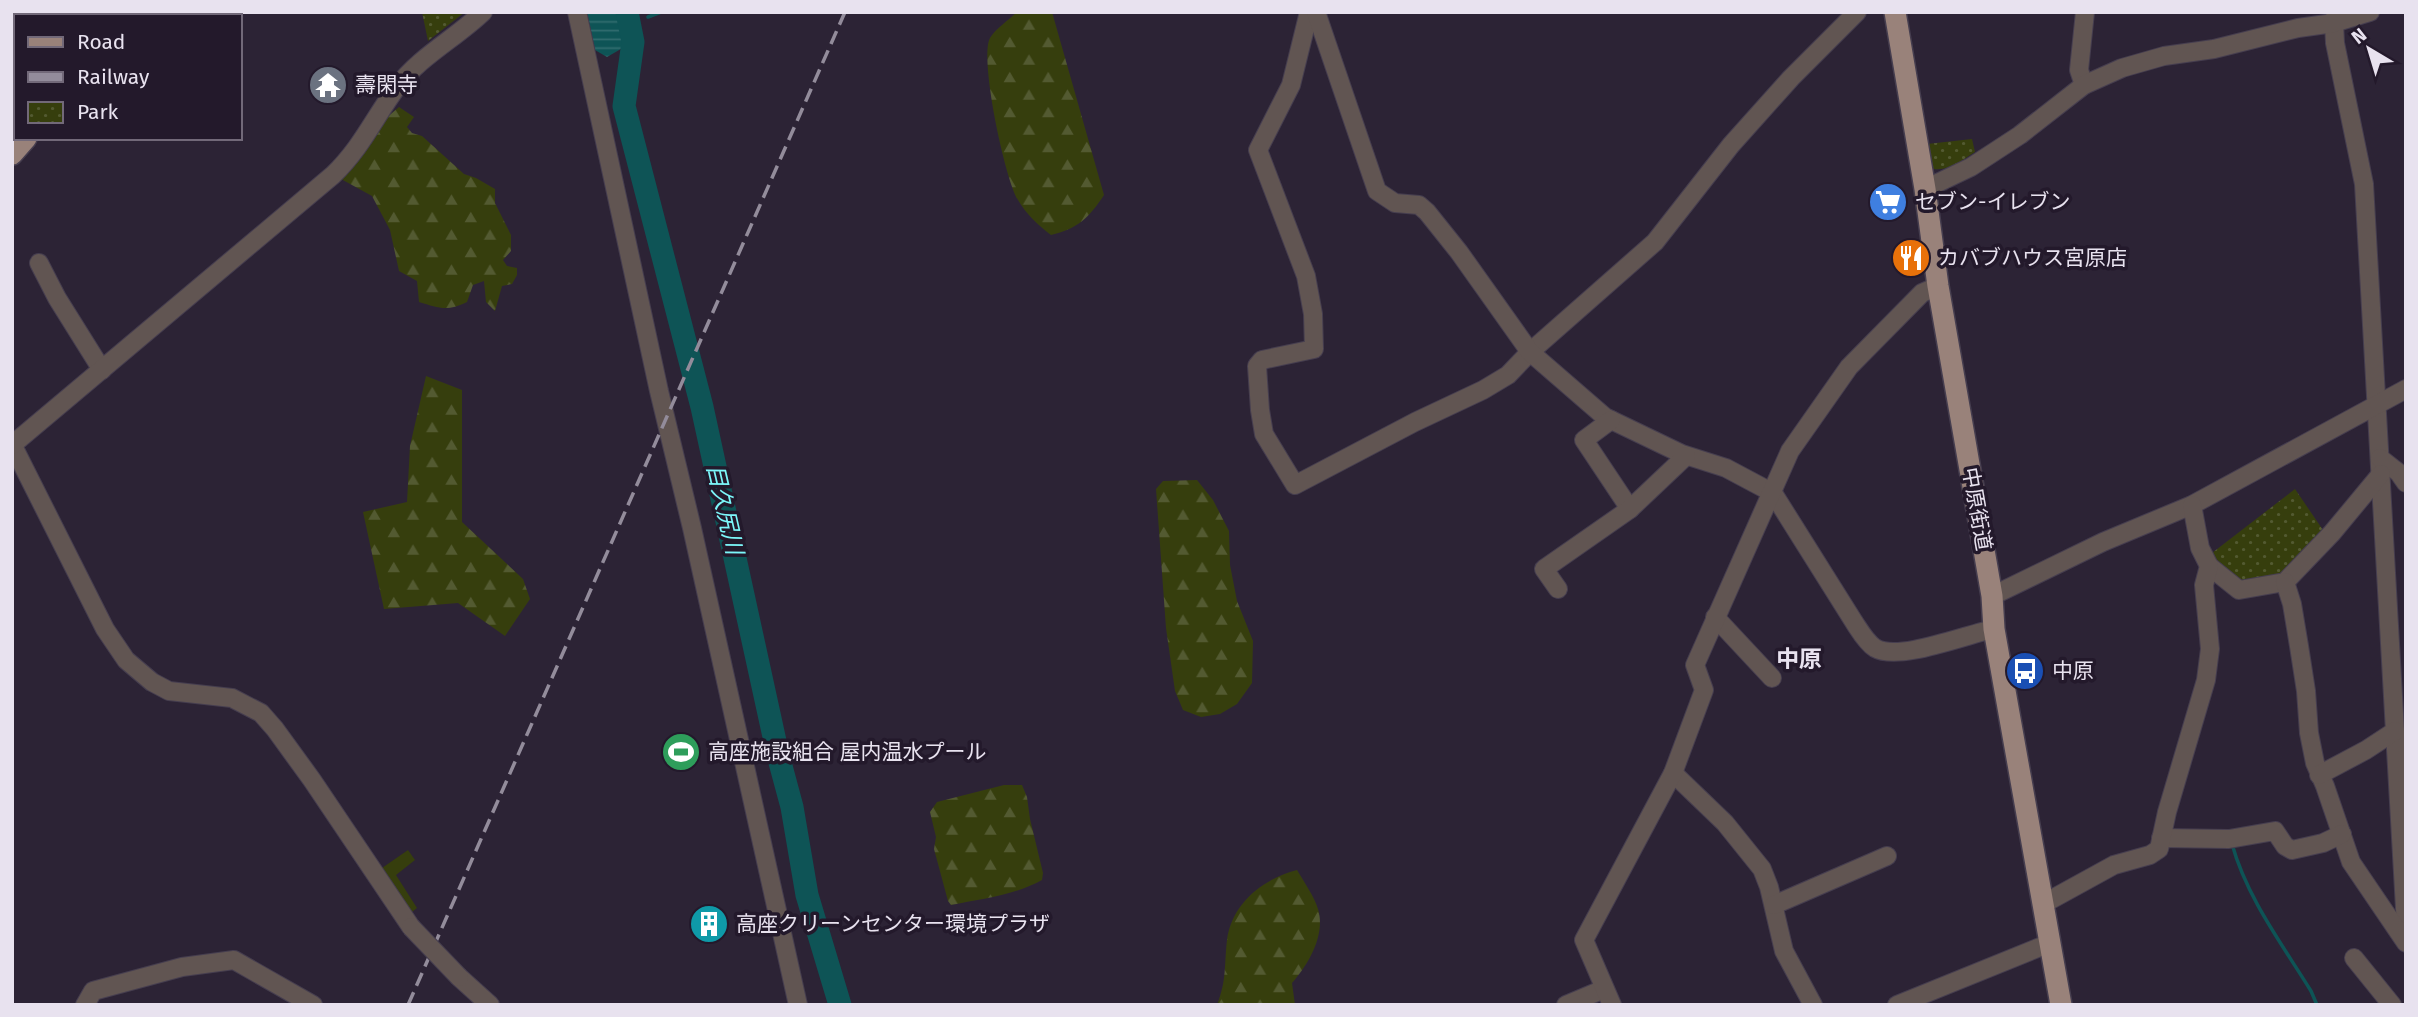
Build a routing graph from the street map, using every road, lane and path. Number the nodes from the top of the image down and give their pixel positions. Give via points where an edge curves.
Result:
1 (483, 12) edge
2 (577, 12) edge
3 (1309, 12) edge
4 (1316, 12) edge
5 (1857, 12) edge
6 (1895, 12) edge
7 (2085, 12) edge
8 (2370, 12) edge
9 (2335, 18) edge
10 (2084, 85) junction
11 (24, 140) edge
12 (12, 154) edge
13 (1925, 189) junction
14 (39, 263) dead end
15 (1938, 286) junction
16 (1530, 352) junction
17 (102, 370) junction
18 (2406, 389) edge
19 (2376, 405) junction
20 (1611, 420) junction
21 (12, 444) edge
22 (1686, 456) junction
23 (2380, 466) junction
24 (2406, 483) edge
25 (1773, 493) junction
26 (2192, 505) junction
27 (1630, 509) junction
28 (2209, 566) junction
29 (2285, 582) junction
30 (1558, 589) dead end
31 (1992, 596) junction
32 (1715, 617) junction
33 (1994, 629) junction
34 (2399, 667) edge
35 (1772, 678) dead end
36 (2395, 731) junction
37 (1673, 773) junction
38 (2319, 775) junction
39 (2342, 834) junction
40 (2161, 838) junction
41 (1887, 856) dead end
42 (2043, 904) junction
43 (1774, 905) junction
44 (2406, 926) edge
45 (2050, 943) junction
46 (2406, 943) edge
47 (2354, 958) dead end
48 (474, 990) edge
49 (1608, 997) edge
50 (1917, 1001) edge
51 (85, 1005) edge
52 (313, 1005) edge
53 (798, 1005) edge
54 (1566, 1005) edge
55 (1814, 1005) edge
56 (1897, 1005) edge
57 (2061, 1005) edge
58 (2392, 1005) edge

1 - 17 street via 397,86 351,157 333,175
2 - 53 street
3 - 16 street via 1291,85 1258,150 1306,276 1313,314 1314,349 1262,360 1257,366 1264,434 1284,469 1295,485 1483,390 1508,375
4 - 16 street via 1377,191 1395,203 1419,205 1427,212
5 - 16 street via 1731,145 1655,242
6 - 13 main road, 中原街道
7 - 10 street via 2079,70
8 - 9 street
9 - 10 street via 2214,49 2164,56
9 - 19 street via 2335,43 2364,184
10 - 13 street via 2020,135 1971,167
11 - 12 main road
13 - 15 main road, 中原街道
14 - 17 street
15 - 25 street via 1922,293 1849,367 1790,451
15 - 31 main road, 中原街道
16 - 20 street
17 - 21 street
18 - 19 street
19 - 23 street
19 - 26 street
20 - 22 street
20 - 27 street via 1584,440
21 - 48 street, bridge via 105,629 127,660 169,691 232,698 261,713 411,927
22 - 25 street via 1726,468
22 - 27 street
23 - 24 street via 2399,474
23 - 29 street via 2332,533
23 - 34 street
25 - 32 street
25 - 33 street via 1854,622 1877,649 1914,650
26 - 28 street via 2200,548
26 - 31 street
27 - 30 street via 1544,569
28 - 29 street via 2239,590
28 - 40 street via 2204,585 2210,649 2206,680
29 - 38 street via 2300,646 2309,733
31 - 33 main road, 中原街道
32 - 35 street
32 - 37 street via 1695,665 1704,690
33 - 42 main road, 中原街道
34 - 36 street
36 - 38 street
36 - 44 street
37 - 43 street via 1749,852 1762,869
37 - 49 street via 1584,940
38 - 39 street
39 - 40 street via 2292,850 2275,831 2229,839
39 - 46 street via 2351,862
40 - 42 street via 2159,849 2150,855 2114,865
41 - 43 street
42 - 45 main road, 中原街道
43 - 55 street via 1784,951
45 - 50 street
45 - 57 main road, 中原街道
47 - 58 street
49 - 54 street
50 - 56 street
51 - 52 street via 93,990 182,967 234,960

